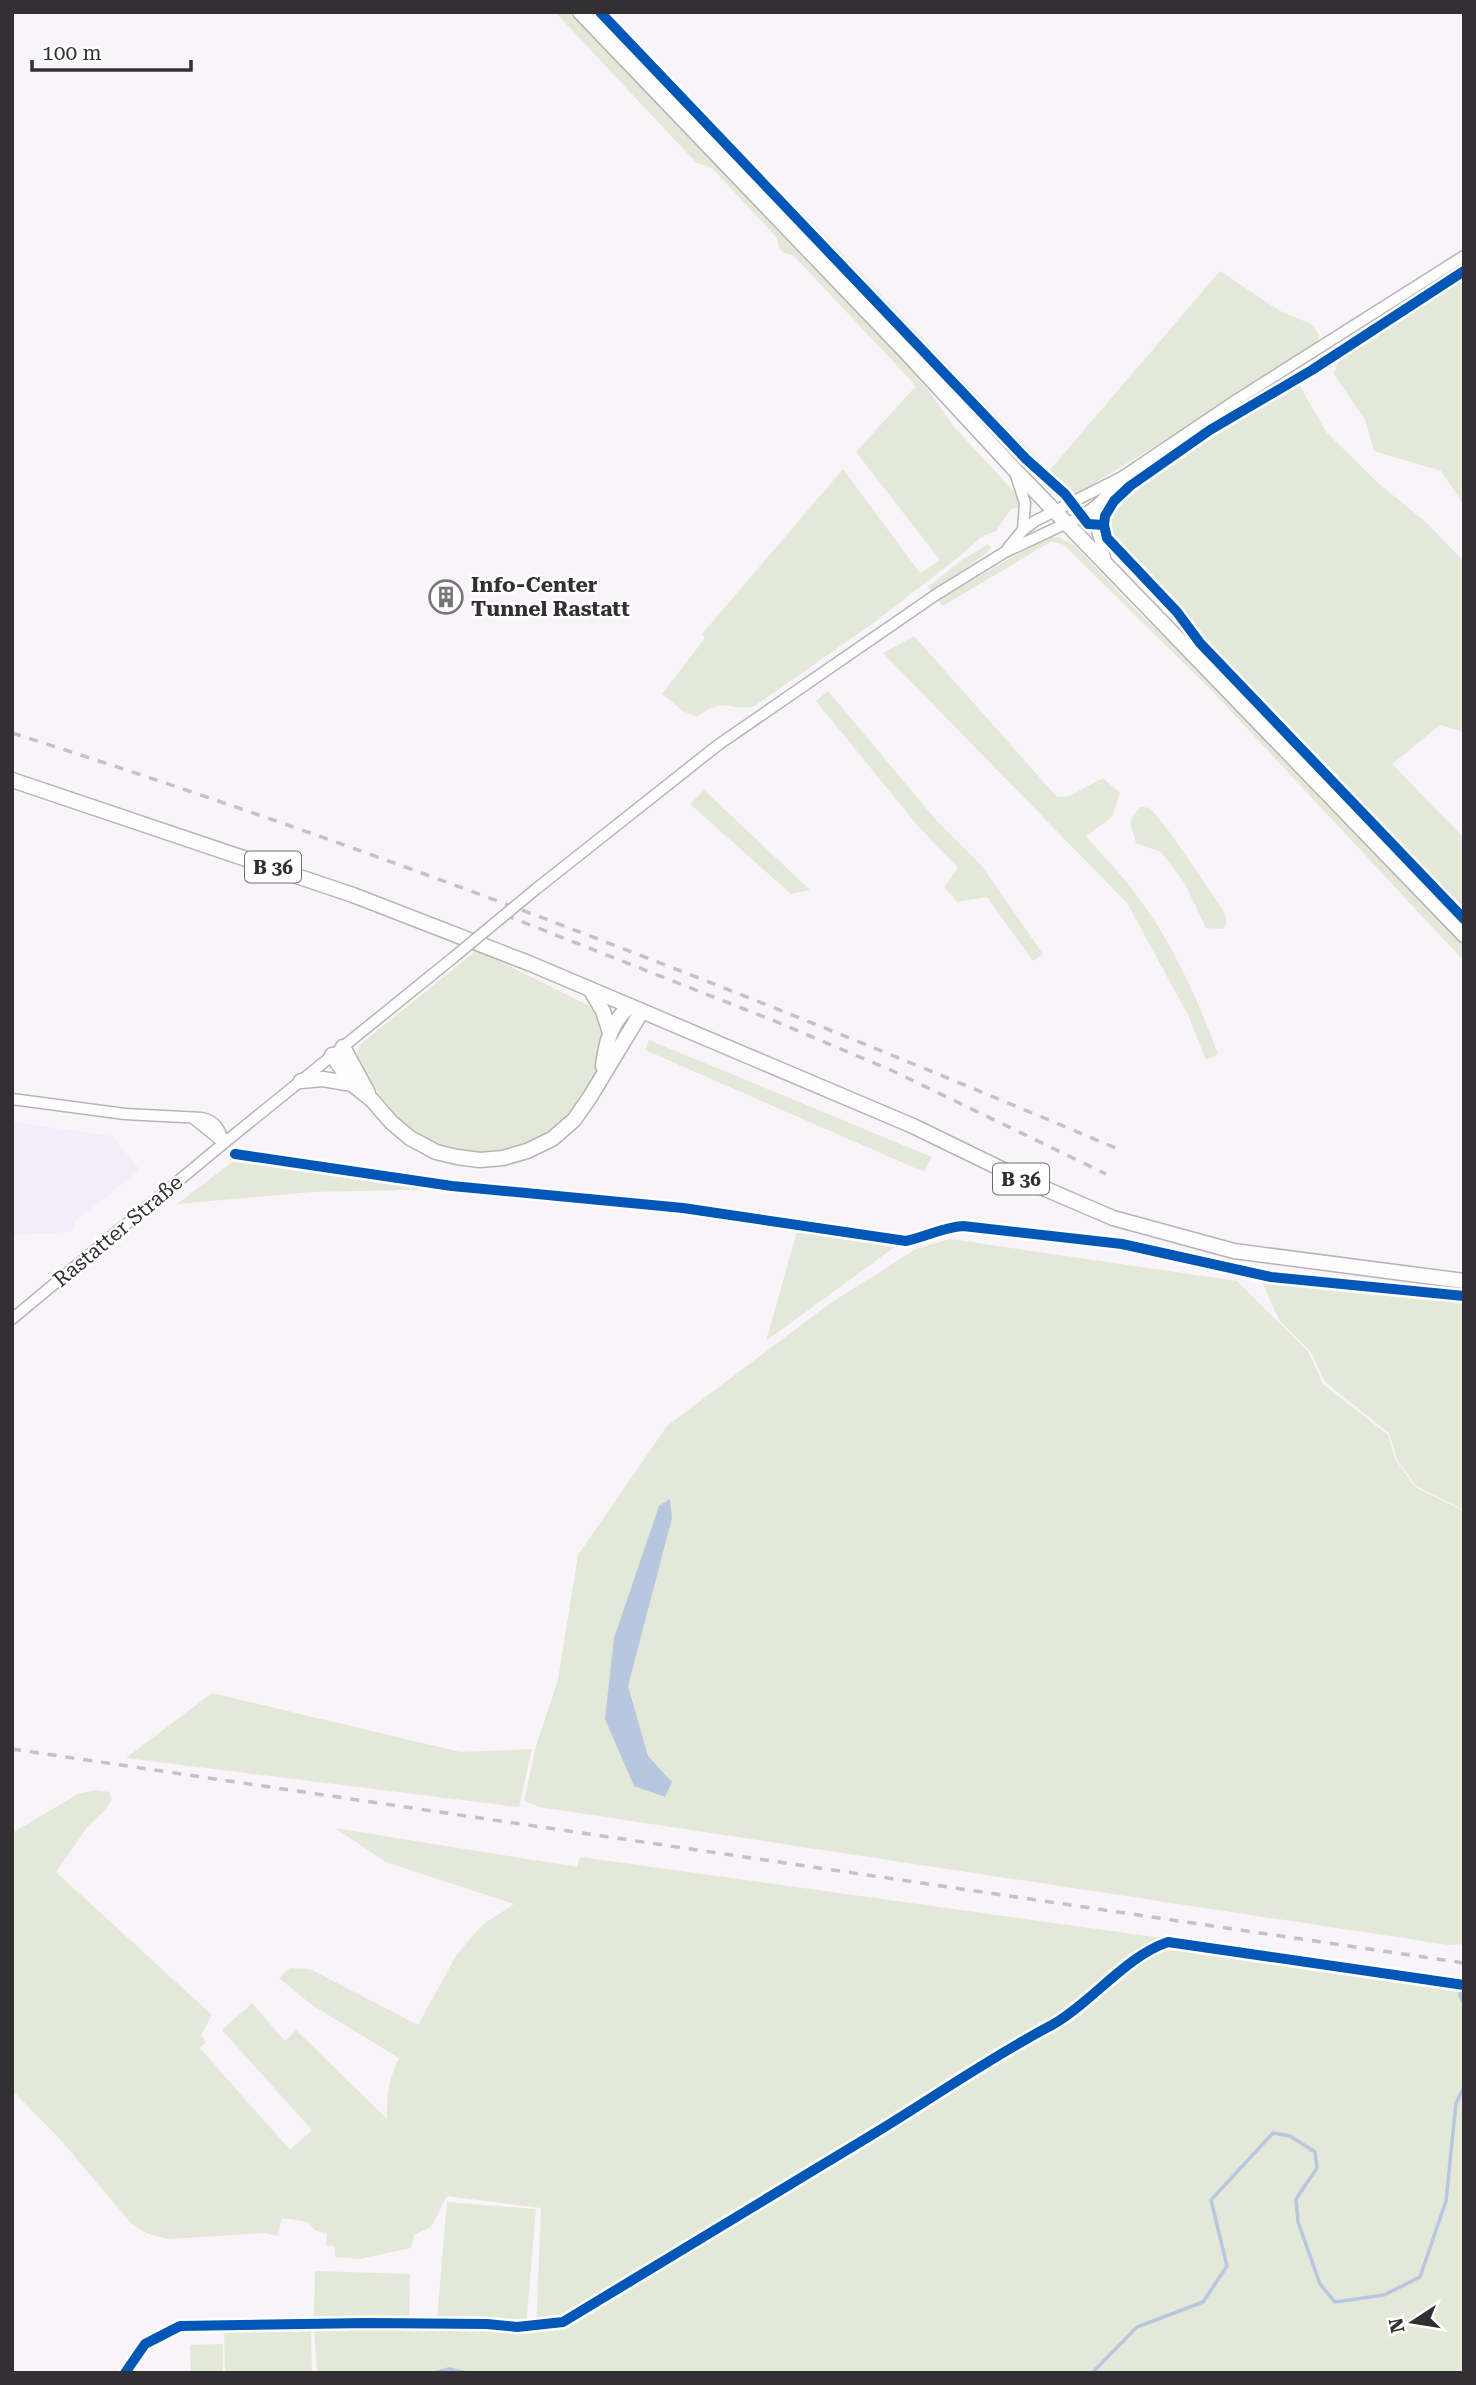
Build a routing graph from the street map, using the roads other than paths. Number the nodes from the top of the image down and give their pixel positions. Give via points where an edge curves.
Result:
1 (580, 12) edge
2 (1464, 256) edge
3 (1014, 470) junction
4 (1122, 477) junction
5 (1099, 503) junction
6 (1054, 511) junction
7 (1066, 524) junction
8 (1023, 530) junction
9 (1005, 552) junction
10 (1108, 567) junction
11 (12, 780) edge
12 (1464, 935) edge
13 (590, 989) junction
14 (636, 1009) junction
15 (610, 1032) junction
16 (337, 1051) junction
17 (603, 1075) junction
18 (301, 1081) junction
19 (352, 1084) junction
20 (12, 1099) edge
21 (372, 1100) junction
22 (224, 1143) junction
23 (1464, 1281) edge
24 (12, 1319) edge

1 - 3 main road
2 - 4 street
3 - 6 main road
3 - 8 street via 1025,503
4 - 5 street
4 - 6 street
5 - 7 street
5 - 10 street via 1095,524
6 - 7 main road
6 - 8 street
7 - 9 street
7 - 10 main road
8 - 9 street
9 - 16 street, Rastatter Straße, bridge via 718,746
10 - 12 main road
11 - 13 main road, B 36 via 354,895
13 - 14 main road, B 36
13 - 15 main road
14 - 15 main road via 621,1014
14 - 17 main road
14 - 23 main road, B 36 via 913,1126 1113,1218 1234,1251
15 - 17 main road
16 - 18 street, Rastatter Straße
16 - 19 main road
16 - 21 main road
17 - 21 main road via 574,1120 552,1139 503,1158 480,1160 436,1152 410,1138
18 - 19 main road
18 - 22 street, Rastatter Straße
19 - 21 main road
20 - 22 street via 192,1118
22 - 24 street, Rastatter Straße

